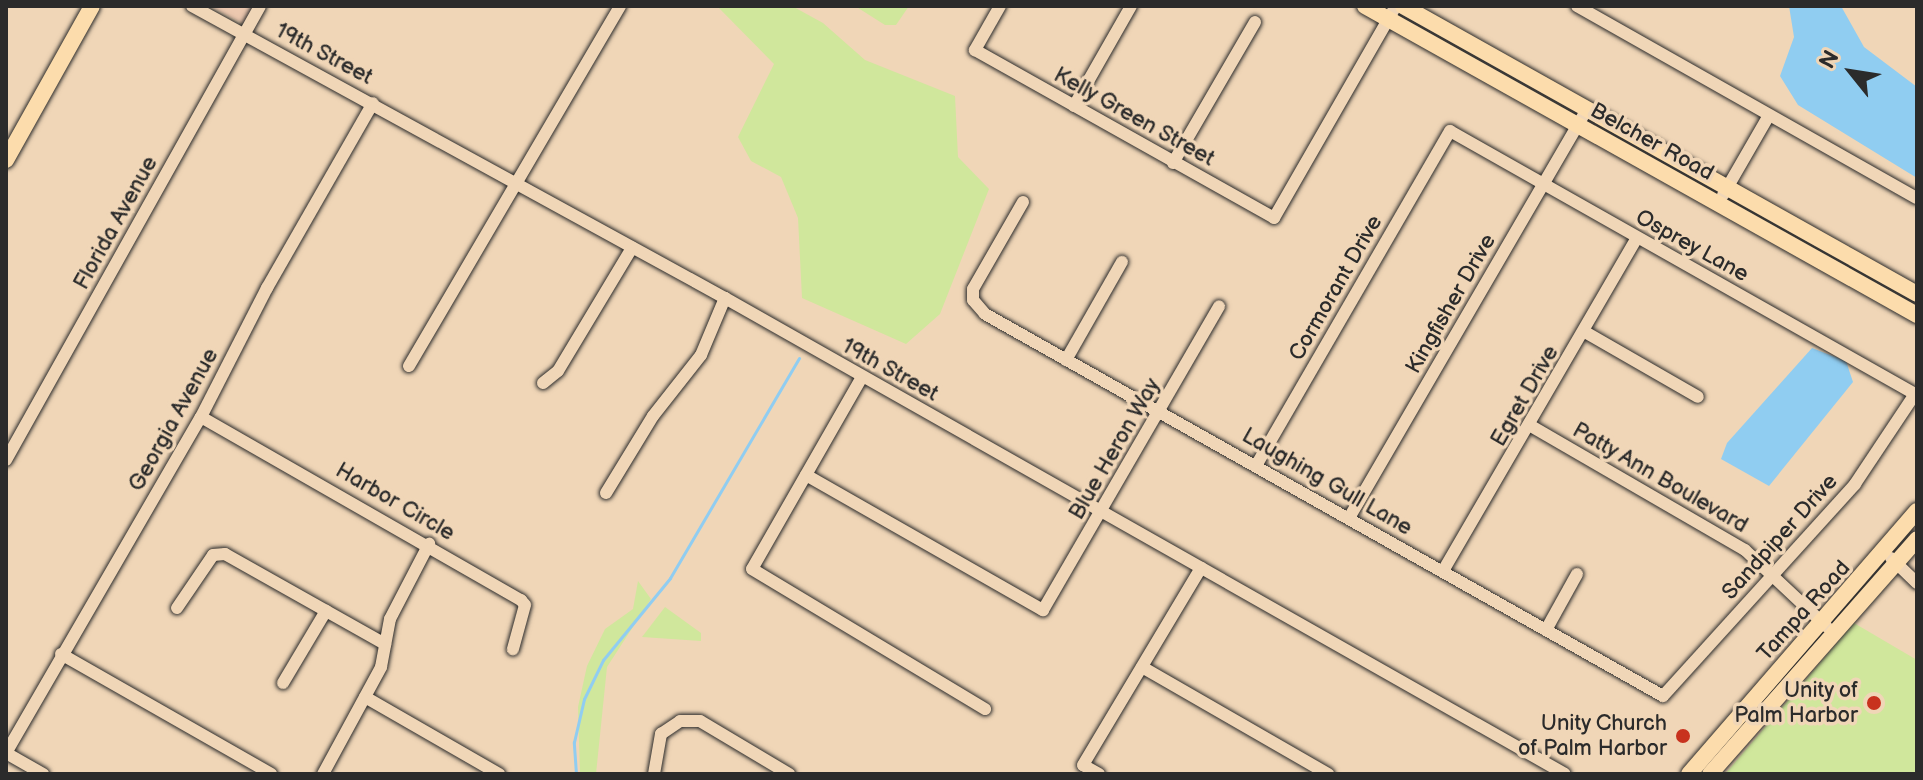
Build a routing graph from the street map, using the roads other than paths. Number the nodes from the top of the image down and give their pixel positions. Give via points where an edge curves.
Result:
1 (92, 6) edge
2 (192, 6) edge
3 (260, 6) edge
4 (620, 6) edge
5 (1000, 6) edge
6 (1131, 6) edge
7 (1365, 6) edge
8 (1403, 6) edge
9 (1577, 6) edge
10 (1393, 13) edge
11 (1255, 22) dead end
12 (244, 35) junction
13 (373, 103) junction
14 (1074, 106) junction
15 (1587, 109) junction
16 (1768, 117) junction
17 (1578, 126) junction
18 (1450, 131) joint
19 (6, 160) edge
20 (1173, 163) junction
21 (512, 183) junction
22 (1544, 184) junction
23 (1726, 188) junction
24 (1917, 198) edge
25 (1023, 202) dead end
26 (1717, 205) junction
27 (1637, 238) junction
28 (632, 248) junction
29 (1122, 262) dead end
30 (1917, 294) edge
31 (725, 298) junction
32 (1219, 306) dead end
33 (1917, 315) edge
34 (1585, 332) junction
35 (1066, 360) junction
36 (409, 366) dead end
37 (862, 377) junction
38 (543, 383) dead end
39 (1915, 394) edge
40 (1698, 397) dead end
41 (1161, 411) junction
42 (201, 417) junction
43 (1531, 426) junction
44 (6, 460) edge
45 (1256, 465) junction
46 (806, 475) junction
47 (606, 493) dead end
48 (1104, 510) junction
49 (1917, 511) edge
50 (1349, 518) junction
51 (1917, 539) edge
52 (429, 544) junction
53 (1892, 558) junction
54 (1201, 568) junction
55 (1443, 571) junction
56 (1577, 574) dead end
57 (1773, 575) junction
58 (1917, 583) edge
59 (177, 608) dead end
60 (326, 611) junction
61 (1829, 629) junction
62 (1546, 630) junction
63 (385, 644) junction
64 (513, 649) dead end
65 (61, 654) junction
66 (1142, 667) junction
67 (283, 683) dead end
68 (1663, 696) joint
69 (365, 697) junction
70 (985, 709) dead end
71 (6, 753) edge
72 (43, 774) edge
73 (271, 774) edge
74 (323, 774) edge
75 (499, 774) edge
76 (654, 774) edge
77 (789, 774) edge
78 (1099, 774) edge
79 (1328, 774) edge
80 (1565, 774) edge
81 (1689, 774) edge
82 (1710, 774) edge

1 - 19 main road
2 - 12 street, 19th Street
3 - 12 street, Florida Avenue
4 - 21 street
5 - 14 street, Kelly Green Street via 975,50
6 - 14 street
7 - 10 main road, Belcher Road
8 - 15 main road, Belcher Road
9 - 16 street
10 - 17 main road, Belcher Road
10 - 20 street, Kelly Green Street via 1274,218
11 - 20 street
12 - 13 street, 19th Street
12 - 44 street, Florida Avenue
13 - 21 street, 19th Street
13 - 42 street, Georgia Avenue via 267,288
14 - 20 street, Kelly Green Street
15 - 17 street, Kingfisher Drive
15 - 23 main road, Belcher Road
16 - 23 street
16 - 24 street
17 - 22 street, Kingfisher Drive
17 - 26 main road, Belcher Road
18 - 22 street, Osprey Lane
18 - 45 street, Cormorant Drive
21 - 28 street, 19th Street
21 - 36 street
22 - 27 street, Osprey Lane
22 - 50 street, Kingfisher Drive
23 - 26 street
23 - 30 main road, Belcher Road
25 - 35 street, Laughing Gull Lane via 973,289 973,300 985,314
26 - 33 main road, Belcher Road
27 - 34 street, Egret Drive
27 - 39 street, Osprey Lane
28 - 31 street, 19th Street
28 - 38 street via 558,371
29 - 35 street
31 - 37 street, 19th Street
31 - 47 street via 701,355 653,416
32 - 41 street, Blue Heron Way
34 - 40 street
34 - 43 street, Egret Drive
35 - 41 street, Laughing Gull Lane
37 - 46 street
37 - 48 street, 19th Street
39 - 57 street, Sandpiper Drive via 1855,484
41 - 45 street, Laughing Gull Lane
41 - 48 street, Blue Heron Way
42 - 52 street, Harbor Circle
42 - 65 street, Georgia Avenue
43 - 55 street, Egret Drive
43 - 57 street, Patty Ann Boulevard via 1725,537
45 - 50 street, Laughing Gull Lane
46 - 48 street, Blue Heron Way via 1043,610
46 - 70 street via 752,569
48 - 54 street, 19th Street
49 - 53 main road, Tampa Road
50 - 55 street, Laughing Gull Lane
51 - 53 main road, Tampa Road
52 - 63 street via 390,619
52 - 64 street, Harbor Circle via 521,600 525,605
53 - 58 street
53 - 61 main road, Tampa Road
54 - 66 street
54 - 80 street, 19th Street
55 - 62 street, Laughing Gull Lane
56 - 62 street
57 - 61 street, Patty Ann Boulevard
57 - 68 street, Sandpiper Drive
59 - 60 street via 213,555 225,554
60 - 63 street
60 - 67 street
61 - 81 main road, Tampa Road
61 - 82 main road, Tampa Road
62 - 68 street, Laughing Gull Lane
63 - 69 street via 381,667
65 - 71 street, Georgia Avenue
65 - 73 street
66 - 78 street via 1083,765
66 - 79 street
69 - 74 street
69 - 75 street
71 - 72 street
76 - 77 street via 661,734 680,721 700,721

